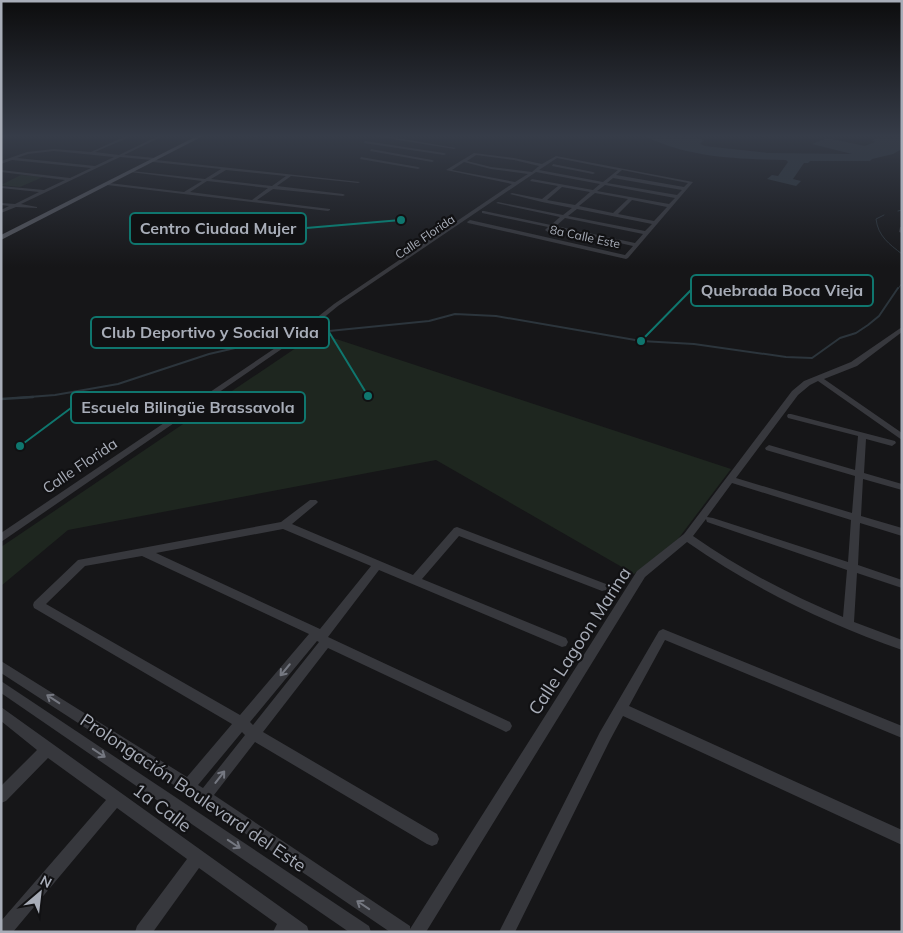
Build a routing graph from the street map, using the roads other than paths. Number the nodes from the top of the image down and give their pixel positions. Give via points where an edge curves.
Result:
1 (68, 180) edge
2 (118, 180) edge
3 (202, 180) edge
4 (206, 180) junction
5 (284, 180) edge
6 (334, 180) edge
7 (493, 180) edge
8 (525, 180) edge
9 (532, 180) joint
10 (580, 180) edge
11 (608, 180) edge
12 (632, 180) edge
13 (685, 180) edge
14 (358, 182) dead end
15 (109, 184) junction
16 (517, 184) junction
17 (602, 184) junction
18 (561, 186) junction
19 (1, 187) edge
20 (272, 188) junction
21 (685, 189) junction
22 (44, 191) junction
23 (593, 192) junction
24 (185, 193) junction
25 (512, 194) junction
26 (343, 195) dead end
27 (678, 197) junction
28 (631, 199) junction
29 (542, 200) junction
30 (253, 201) junction
31 (498, 203) junction
32 (1, 204) edge
33 (15, 205) junction
34 (670, 206) junction
35 (35, 207) dead end
36 (575, 207) junction
37 (328, 210) dead end
38 (1, 212) edge
39 (484, 212) junction
40 (614, 215) junction
41 (564, 217) junction
42 (470, 222) junction
43 (655, 223) junction
44 (551, 227) junction
45 (646, 233) junction
46 (1, 238) edge
47 (539, 238) junction
48 (636, 245) junction
49 (902, 329) edge
50 (299, 334) junction
51 (820, 378) junction
52 (791, 416) dead end
53 (862, 435) junction
54 (902, 437) edge
55 (892, 443) dead end
56 (769, 448) dead end
57 (859, 474) junction
58 (730, 479) junction
59 (902, 487) edge
60 (312, 502) dead end
61 (856, 518) junction
62 (710, 520) dead end
63 (284, 525) junction
64 (902, 532) edge
65 (687, 537) junction
66 (1, 538) edge
67 (144, 552) junction
68 (378, 564) junction
69 (852, 567) junction
70 (415, 580) junction
71 (902, 584) edge
72 (602, 587) dead end
73 (848, 625) junction
74 (321, 637) junction
75 (562, 642) dead end
76 (902, 645) edge
77 (1, 666) edge
78 (1, 686) edge
79 (621, 708) junction
80 (1, 713) edge
81 (241, 723) junction
82 (506, 726) dead end
83 (902, 732) edge
84 (254, 734) junction
85 (47, 749) junction
86 (188, 786) junction
87 (1, 796) edge
88 (204, 797) junction
89 (117, 798) junction
90 (902, 838) edge
91 (432, 839) dead end
92 (197, 858) junction
93 (284, 927) edge
94 (2, 932) edge
95 (143, 932) edge
96 (301, 932) edge
97 (363, 932) edge
98 (404, 932) edge
99 (417, 932) edge
100 (507, 932) edge

1 - 22 street
2 - 15 main road
3 - 4 street
4 - 20 street
4 - 24 street
5 - 20 street
6 - 14 street
7 - 16 street
8 - 16 street, Calle Florida
9 - 18 street
9 - 25 street, Calle Florida
10 - 17 street
11 - 17 street
12 - 21 street
13 - 21 street via 691,182
15 - 24 street
15 - 46 main road
16 - 50 street, Calle Florida via 336,305
17 - 23 street
17 - 27 street
18 - 23 street
18 - 29 street
19 - 22 street
20 - 26 street
20 - 30 street
21 - 27 street
22 - 33 street
23 - 28 street
23 - 36 street
24 - 30 street
25 - 29 street
25 - 31 street, Calle Florida
27 - 34 street
28 - 34 street
28 - 40 street
29 - 36 street
30 - 37 street
31 - 39 street, Calle Florida
31 - 41 street
32 - 33 street
33 - 35 street
33 - 38 street
34 - 43 street
36 - 40 street
36 - 41 street
39 - 42 street, Calle Florida
39 - 44 street
40 - 43 street
41 - 44 street
41 - 45 street
42 - 47 street, 8a Calle Este
42 - 50 street, Calle Florida
43 - 45 street
44 - 47 street
44 - 48 street
45 - 48 street
47 - 48 street, 8a Calle Este via 626,257
49 - 51 street, Calle Lagoon Marina via 854,364
50 - 66 street, Calle Florida
51 - 54 street
51 - 58 street, Calle Lagoon Marina via 795,393
52 - 53 street
53 - 55 street
53 - 57 street
56 - 57 street
57 - 59 street
57 - 61 street
58 - 61 street
58 - 65 street, Calle Lagoon Marina
60 - 63 street
61 - 64 street
61 - 69 street
62 - 69 street
63 - 67 street
63 - 68 street
65 - 73 street via 733,569
65 - 99 street, Calle Lagoon Marina via 641,574
67 - 74 street
67 - 81 street via 82,563 38,605
68 - 70 street
68 - 74 street
69 - 71 street
69 - 73 street
70 - 72 street via 457,531
70 - 75 street
73 - 76 street
74 -> 81 street
74 - 82 street
74 - 84 street
86 -> 77 street
78 -> 97 street, Prolongación Boulevard del Este
79 - 83 street via 663,634
79 - 90 street
79 - 100 street
80 - 85 street, 1a Calle
81 - 84 street
81 - 86 street
88 -> 84 street
84 - 91 street
85 - 87 street
85 - 89 street, 1a Calle
86 - 88 street
98 -> 88 street
89 - 92 street, 1a Calle
89 - 94 street
92 - 93 street, 1a Calle
92 - 95 street
93 - 96 street, 1a Calle

